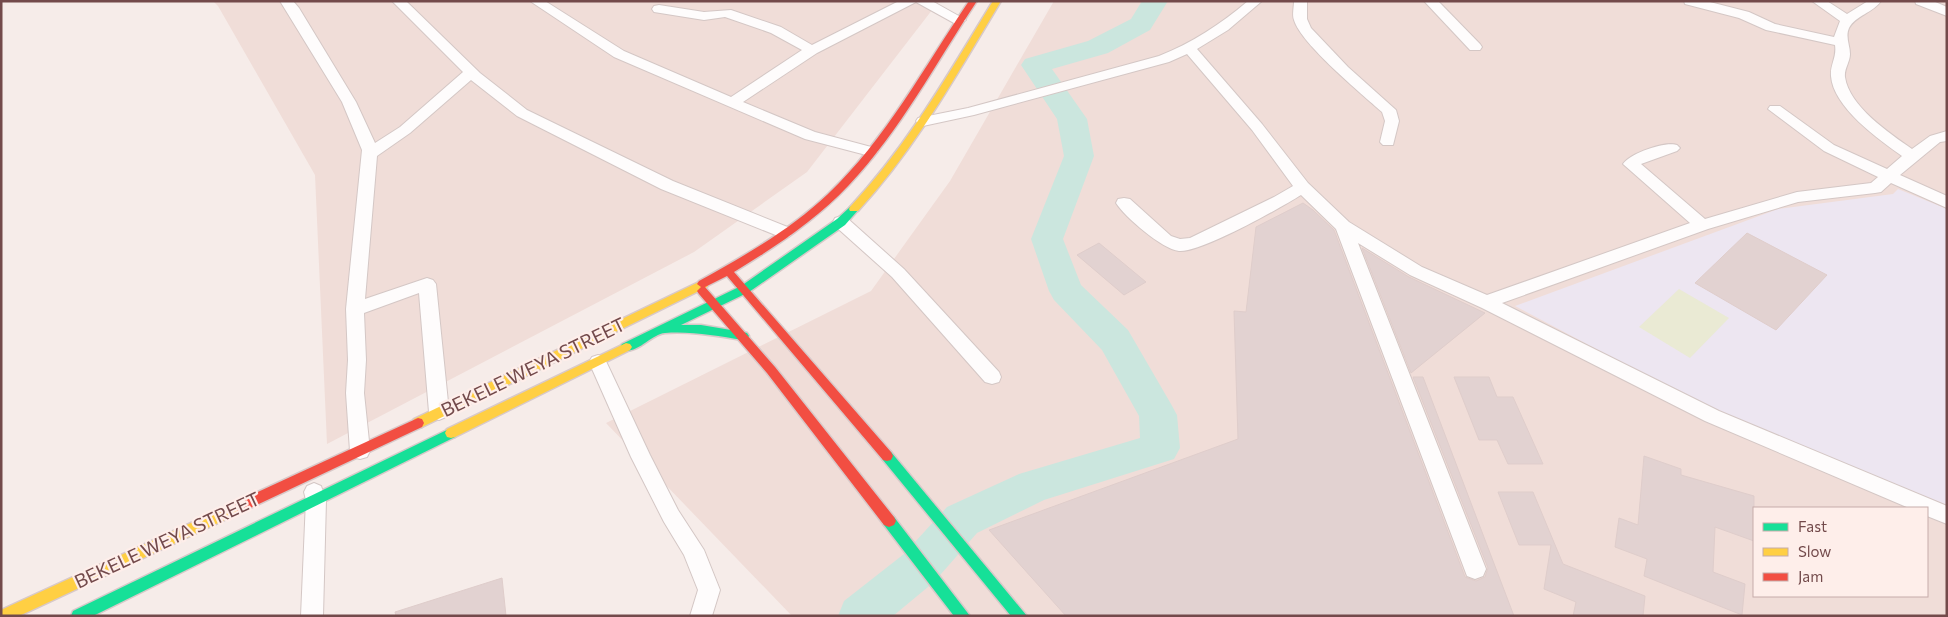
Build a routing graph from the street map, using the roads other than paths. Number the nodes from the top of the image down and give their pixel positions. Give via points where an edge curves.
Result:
1 (398, 1) edge
2 (536, 1) edge
3 (910, 1) edge
4 (922, 1) edge
5 (973, 1) edge
6 (997, 1) edge
7 (1256, 1) edge
8 (1301, 1) edge
9 (1430, 1) edge
10 (1690, 1) edge
11 (1818, 1) edge
12 (1875, 1) edge
13 (1921, 1) edge
14 (291, 3) edge
15 (659, 9) dead end
16 (1947, 12) edge
17 (959, 20) junction
18 (1847, 20) junction
19 (1839, 42) junction
20 (1475, 47) dead end
21 (1190, 49) junction
22 (812, 50) junction
23 (471, 73) junction
24 (732, 102) junction
25 (1775, 109) dead end
26 (923, 121) junction
27 (1947, 136) edge
28 (1388, 142) dead end
29 (1672, 148) dead end
30 (870, 151) junction
31 (371, 153) junction
32 (1912, 156) junction
33 (1888, 177) junction
34 (1302, 187) junction
35 (1124, 203) dead end
36 (1947, 203) edge
37 (841, 222) junction
38 (1702, 225) junction
39 (1343, 226) junction
40 (784, 232) junction
41 (777, 268) junction
42 (728, 271) junction
43 (775, 282) dead end
44 (699, 287) junction
45 (745, 289) junction
46 (773, 300) dead end
47 (1488, 303) junction
48 (715, 304) junction
49 (354, 309) junction
50 (775, 325) junction
51 (659, 331) junction
52 (743, 336) junction
53 (598, 362) junction
54 (992, 377) dead end
55 (439, 412) junction
56 (360, 451) junction
57 (310, 474) junction
58 (316, 500) junction
59 (1947, 515) edge
60 (1475, 569) dead end
61 (3, 616) edge
62 (78, 616) edge
63 (312, 616) edge
64 (701, 616) edge
65 (963, 616) edge
66 (1020, 616) edge

1 - 23 street
2 - 24 street via 619,54
3 - 22 street
4 - 17 street
5 - 17 main road, BEKELE WEYA STREET
6 - 26 main road
7 - 21 street
8 - 28 street via 1300,19 1305,30 1343,70 1389,110 1392,121
9 - 20 street
10 - 19 street via 1744,14 1771,27
11 - 18 street
12 - 18 street
13 - 16 street
14 - 31 street via 349,102
15 - 22 street via 704,16 726,13 776,30
17 - 30 main road, BEKELE WEYA STREET via 904,106
18 - 19 street
19 - 32 street via 1843,56 1838,74 1842,90 1883,136
21 - 26 street via 1040,93
21 - 34 street
22 - 24 street
23 - 31 street via 405,130
23 - 40 street via 522,113 667,185
24 - 30 street via 810,136
25 - 33 street via 1829,148
26 - 37 main road via 873,190
27 - 32 street via 1935,139
29 - 38 street via 1639,158 1631,164
30 - 40 main road, BEKELE WEYA STREET via 822,205
31 - 49 street
32 - 33 street
33 - 36 street
33 - 38 street via 1875,188 1797,197
34 - 35 street via 1193,244 1165,240
34 - 39 street
37 - 41 main road
37 - 54 street via 898,273
38 - 47 street
39 - 47 street via 1416,270
39 - 60 street
40 - 42 main road, BEKELE WEYA STREET
41 - 43 main road
41 - 45 main road
42 - 44 main road, BEKELE WEYA STREET
42 - 45 main road
44 - 48 main road
44 - 55 main road, BEKELE WEYA STREET
45 - 48 main road
45 - 50 main road
46 - 50 main road
47 - 59 street via 1712,416
48 - 51 main road
48 - 52 main road
49 - 55 street via 427,284
49 - 56 street via 355,393
50 - 66 main road
51 - 52 main road via 701,330
51 - 53 main road
52 - 65 main road
53 - 58 main road
53 - 64 street via 641,457 671,516 693,550 709,590
55 - 56 main road, BEKELE WEYA STREET
56 - 57 main road, BEKELE WEYA STREET
57 - 58 street
57 - 61 main road, BEKELE WEYA STREET
58 - 62 main road
58 - 63 street

